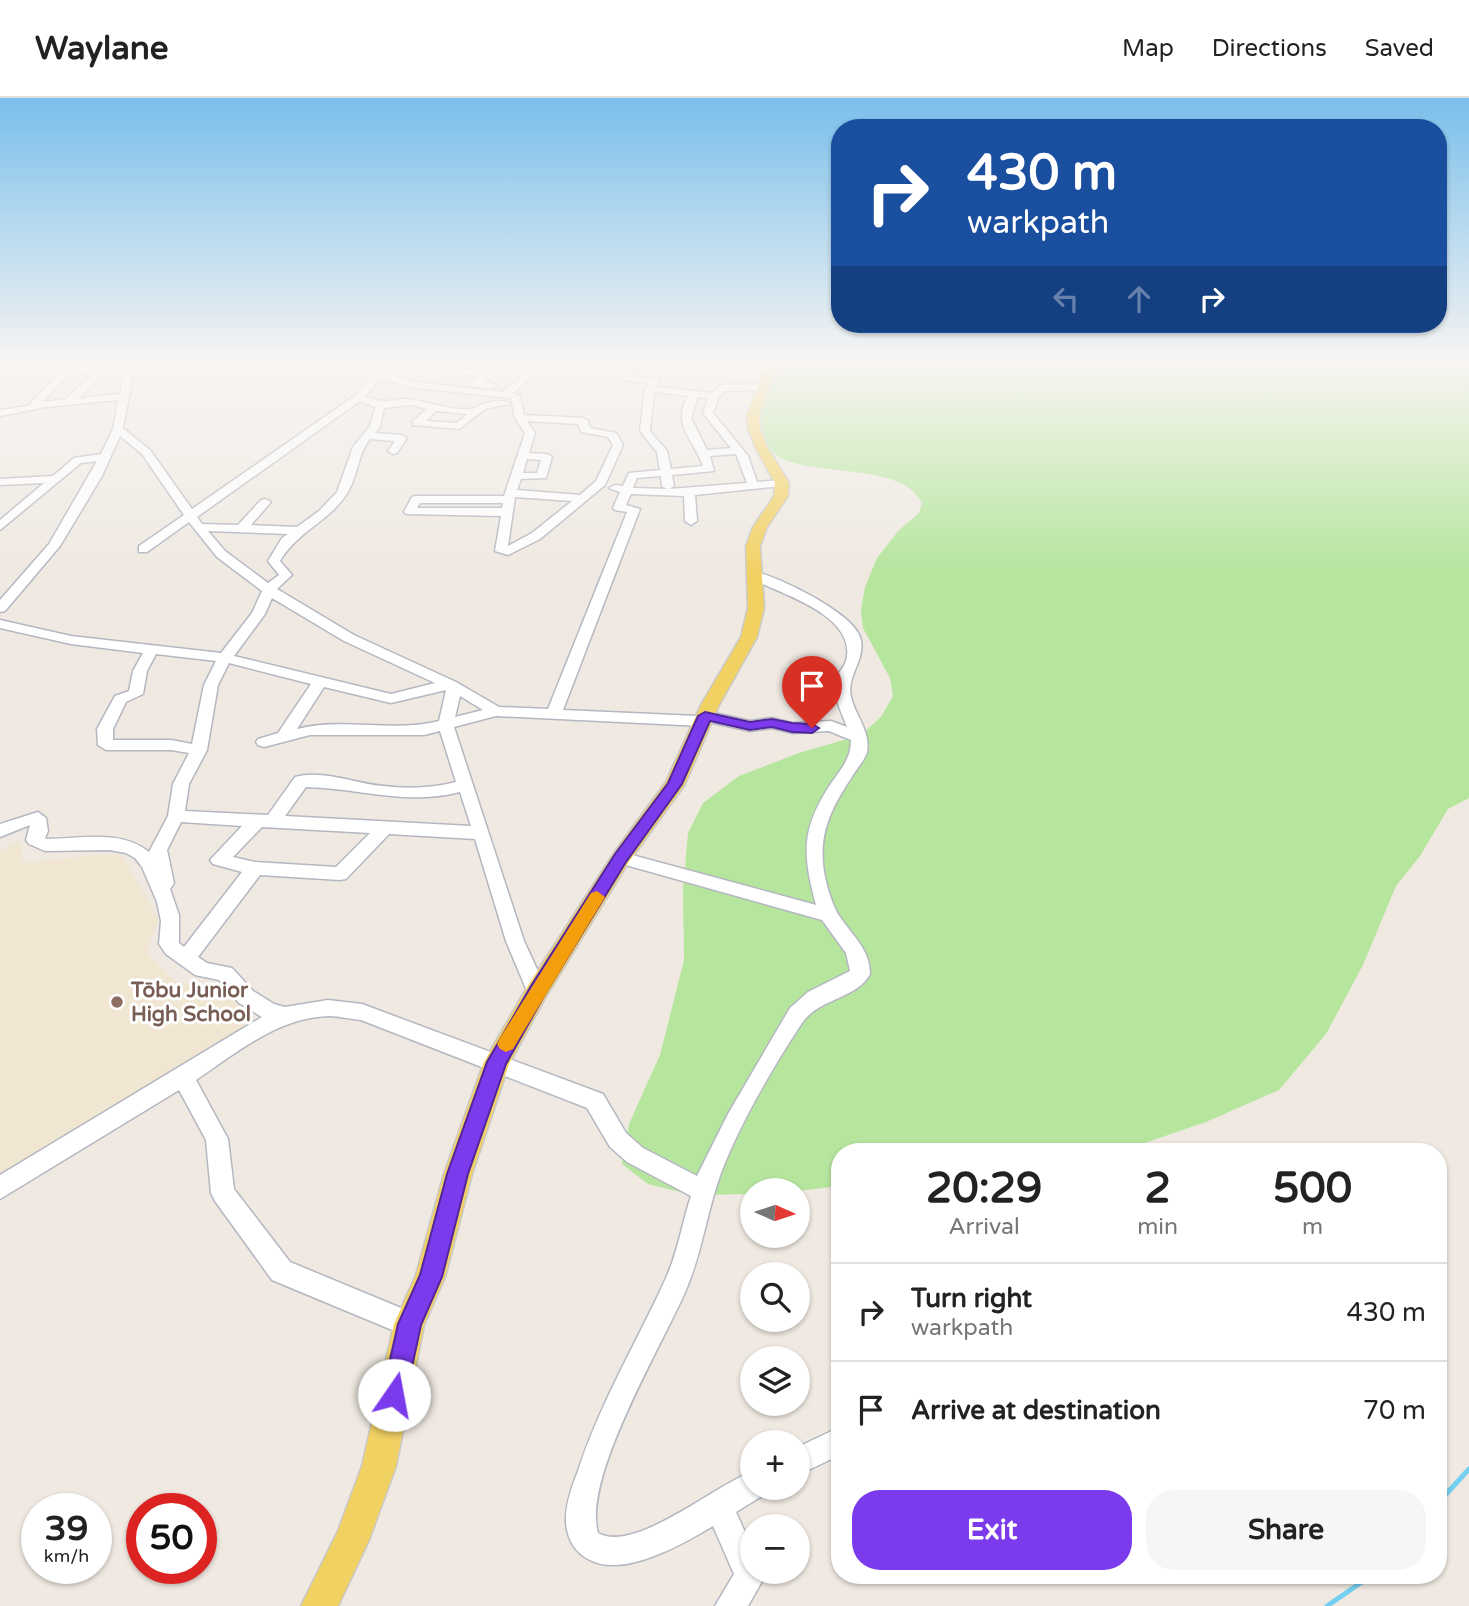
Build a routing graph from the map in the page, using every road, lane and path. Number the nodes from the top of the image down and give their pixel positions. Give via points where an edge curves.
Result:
1 (117, 432) edge
2 (122, 432) edge
3 (308, 432) edge
4 (371, 432) edge
5 (530, 432) edge
6 (600, 432) edge
7 (646, 432) edge
8 (693, 432) edge
9 (724, 432) edge
10 (756, 432) edge
11 (368, 436) junction
12 (393, 451) dead end
13 (739, 451) junction
14 (704, 453) junction
15 (524, 456) junction
16 (106, 457) junction
17 (666, 474) junction
18 (517, 476) junction
19 (55, 479) junction
20 (0, 482) edge
21 (601, 483) junction
22 (782, 484) junction
23 (753, 485) junction
24 (626, 490) junction
25 (669, 491) junction
26 (690, 491) junction
27 (579, 498) junction
28 (265, 502) dead end
29 (509, 502) junction
30 (190, 514) junction
31 (691, 521) dead end
32 (2, 522) edge
33 (198, 527) junction
34 (243, 527) junction
35 (302, 531) junction
36 (143, 549) dead end
37 (757, 576) junction
38 (269, 590) junction
39 (6, 595) edge
40 (0, 608) edge
41 (0, 624) edge
42 (151, 652) junction
43 (225, 659) junction
44 (320, 681) junction
45 (452, 687) junction
46 (496, 711) junction
47 (553, 715) junction
48 (704, 719) junction
49 (447, 723) junction
50 (284, 736) junction
51 (859, 737) junction
52 (264, 742) dead end
53 (199, 750) junction
54 (465, 785) junction
55 (176, 816) junction
56 (266, 820) junction
57 (383, 830) junction
58 (0, 831) edge
59 (482, 833) junction
60 (621, 858) junction
61 (255, 867) junction
62 (161, 888) junction
63 (828, 915) junction
64 (186, 958) junction
65 (537, 991) junction
66 (285, 1015) junction
67 (497, 1062) junction
68 (183, 1077) junction
69 (0, 1188) edge
70 (703, 1191) junction
71 (409, 1324) junction
72 (831, 1445) edge
73 (810, 1455) edge
74 (740, 1493) edge
75 (718, 1505) junction
76 (319, 1606) edge
77 (730, 1606) edge

1 - 16 street
2 - 30 street via 146,452
3 - 30 street
4 - 11 street
5 - 15 street
6 - 21 street via 612,435 618,444
7 - 17 street via 662,451
8 - 14 street
9 - 13 street
10 - 22 main road
11 - 12 street via 402,438
11 - 35 street via 358,447 342,493
13 - 14 street
13 - 23 street
14 - 17 street via 710,469
15 - 18 street
15 - 18 street via 547,457 542,476
16 - 19 street via 78,460
16 - 39 street via 54,546
17 - 24 street via 633,475
17 - 25 street
18 - 29 street
19 - 20 street
19 - 32 street
21 - 24 street
21 - 27 street
22 - 23 street
22 - 37 main road via 781,496 753,546
23 - 26 street
24 - 25 street
24 - 47 street via 619,508 634,509
25 - 26 street
26 - 31 street
27 - 29 street
27 - 29 street via 536,537 501,551
28 - 34 street
29 - 29 street via 416,499 410,512
30 - 33 street
30 - 36 street
33 - 34 street
33 - 38 street via 221,554
34 - 35 street
35 - 38 street via 279,549 274,561 286,575
37 - 48 main road via 756,608 748,636
37 - 51 street via 831,612 845,624 854,639 854,652 843,680 844,696
38 - 43 street via 258,614
38 - 45 street via 337,632
39 - 40 street
41 - 42 street
42 - 43 street
42 - 53 street via 142,662 136,694 120,699 106,729 106,745
43 - 44 street
43 - 53 street via 211,685
44 - 45 street via 391,699
44 - 50 street
45 - 46 street
45 - 49 street
46 - 47 street
46 - 49 street
47 - 48 street
48 - 51 street via 750,726 831,726
48 - 60 main road via 675,784
49 - 50 street via 424,730 347,728
49 - 54 street
50 - 52 street
51 - 63 street via 859,754 824,806 815,831 814,864
53 - 55 street via 181,784
54 - 56 street via 438,792 384,792 302,781
54 - 59 street
55 - 56 street
55 - 62 street via 158,850 166,883
56 - 57 street
56 - 61 street via 219,860
57 - 59 street
57 - 61 street via 340,874
58 - 62 street via 32,817 38,818 35,840 45,845 113,843 140,852
59 - 65 street via 514,940
60 - 63 street
60 - 65 main road
61 - 64 street
62 - 64 street via 173,921 169,944
63 - 70 street via 855,950 860,974 815,998 797,1014 716,1157
64 - 66 street via 202,970 225,974 246,997
65 - 67 main road
66 - 67 street via 328,1008 362,1012
66 - 68 street
67 - 70 street via 595,1101 618,1140 635,1155
67 - 71 main road via 458,1174 430,1277
68 - 69 street
68 - 71 street via 217,1139 223,1193 281,1271
70 - 75 street via 677,1282 606,1429 580,1525 585,1541 598,1550 623,1551 645,1546
71 - 76 main road via 379,1466 352,1540
72 - 73 street
74 - 75 street
75 - 77 street via 750,1576

